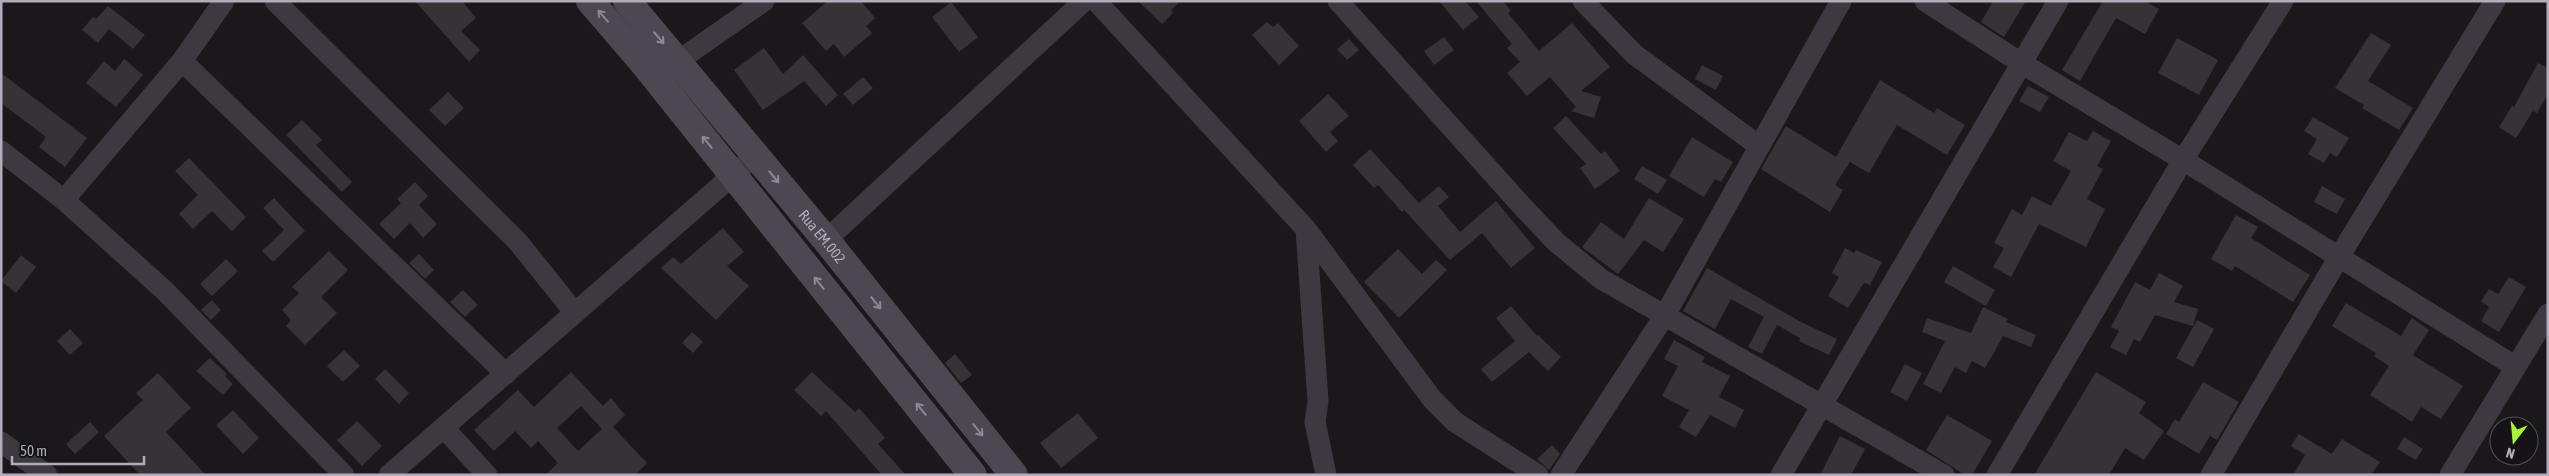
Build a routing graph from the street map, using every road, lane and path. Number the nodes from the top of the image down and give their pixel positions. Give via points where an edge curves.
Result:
1 (590, 1) edge
2 (627, 1) edge
3 (764, 1) edge
4 (1084, 1) edge
5 (1096, 1) edge
6 (1338, 1) edge
7 (1583, 1) edge
8 (1841, 1) edge
9 (1925, 1) edge
10 (2058, 1) edge
11 (2283, 1) edge
12 (2495, 1) edge
13 (221, 2) edge
14 (277, 2) edge
15 (182, 61) junction
16 (678, 61) junction
17 (2021, 63) junction
18 (1759, 146) junction
19 (1, 151) edge
20 (756, 155) junction
21 (2183, 160) junction
22 (733, 175) junction
23 (64, 200) junction
24 (1306, 229) junction
25 (826, 240) junction
26 (2339, 257) junction
27 (575, 313) junction
28 (2548, 314) edge
29 (1665, 315) junction
30 (2516, 367) junction
31 (506, 374) junction
32 (1822, 406) junction
33 (444, 428) junction
34 (1, 442) edge
35 (47, 475) edge
36 (344, 475) edge
37 (389, 475) edge
38 (487, 475) edge
39 (973, 475) edge
40 (1014, 475) edge
41 (1326, 475) edge
42 (1538, 475) edge
43 (1561, 475) edge
44 (1781, 475) edge
45 (1944, 475) edge
46 (1996, 475) edge
47 (2211, 475) edge
48 (2450, 475) edge

22 -> 1 street
2 -> 16 street, Rua EM.002
3 - 16 street
4 - 25 street
5 - 24 street
6 - 29 street via 1556,242 1601,279
7 - 18 street via 1634,54
8 - 18 street
9 - 17 street
10 - 17 street
11 - 21 street
12 - 26 street
13 - 15 street
14 - 27 street via 518,242
15 - 23 street
15 - 31 street
16 - 20 street, Rua EM.002
17 - 21 street
17 - 32 street
18 - 29 street
19 - 23 street
20 - 22 street
20 -> 25 street, Rua EM.002
21 - 26 street
21 - 46 street
22 - 27 street
39 -> 22 street
23 - 36 street via 165,292
24 - 41 street via 1318,401 1315,422
24 - 42 street via 1432,399 1456,422
25 -> 40 street, Rua EM.002
26 - 30 street
26 - 47 street
27 - 31 street
28 - 30 street
29 - 32 street
29 - 43 street
30 - 48 street
31 - 33 street
32 - 44 street
32 - 45 street
33 - 37 street
33 - 38 street
34 - 35 street

